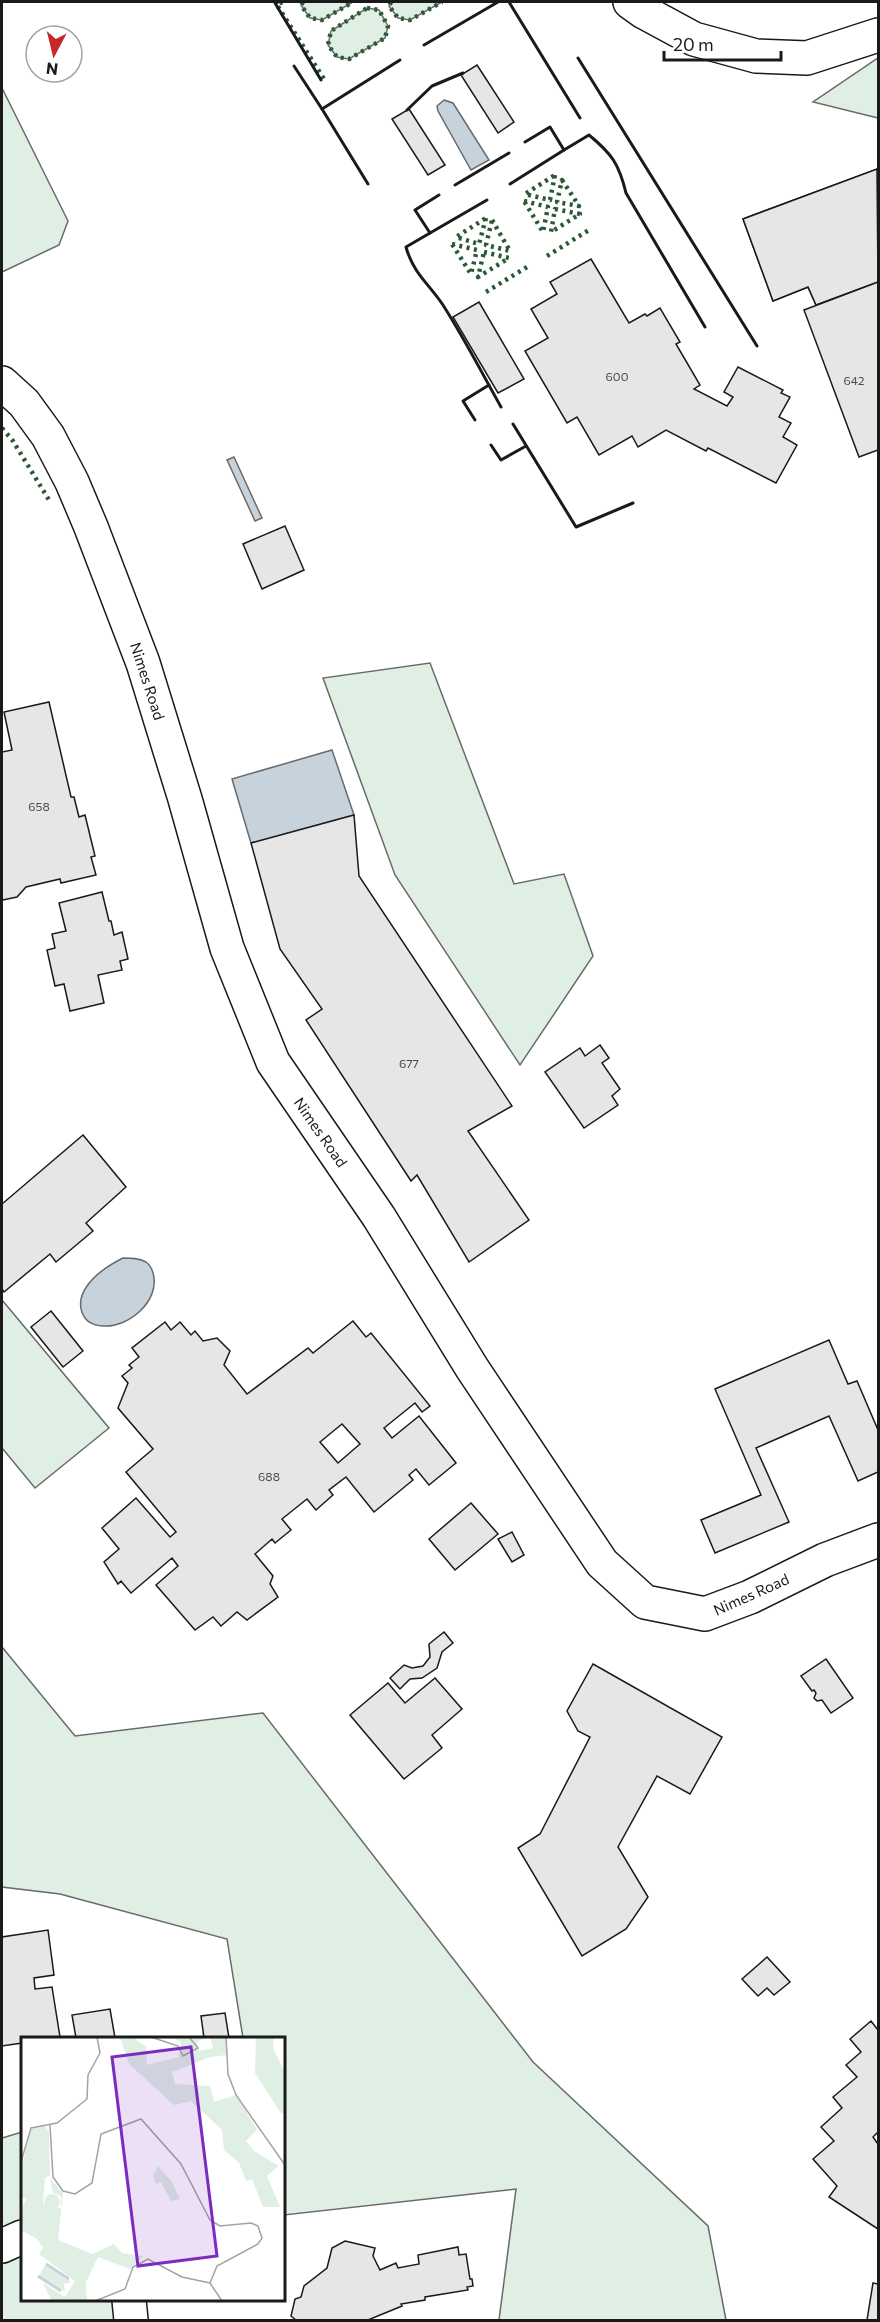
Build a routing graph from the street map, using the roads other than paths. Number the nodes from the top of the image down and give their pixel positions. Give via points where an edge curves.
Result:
1 (630, 2) edge
2 (879, 35) edge
3 (2, 383) edge
4 (879, 1540) edge
5 (21, 2237) edge
6 (2, 2246) edge
7 (129, 2301) edge
8 (131, 2320) edge

1 - 2 street via 694,39 756,56 807,58
3 - 4 street, Nimes Road via 24,403 48,436 95,537 143,663 227,948 273,1062 379,1217 472,1368 602,1563 645,1602 705,1614
5 - 6 street
7 - 8 street

